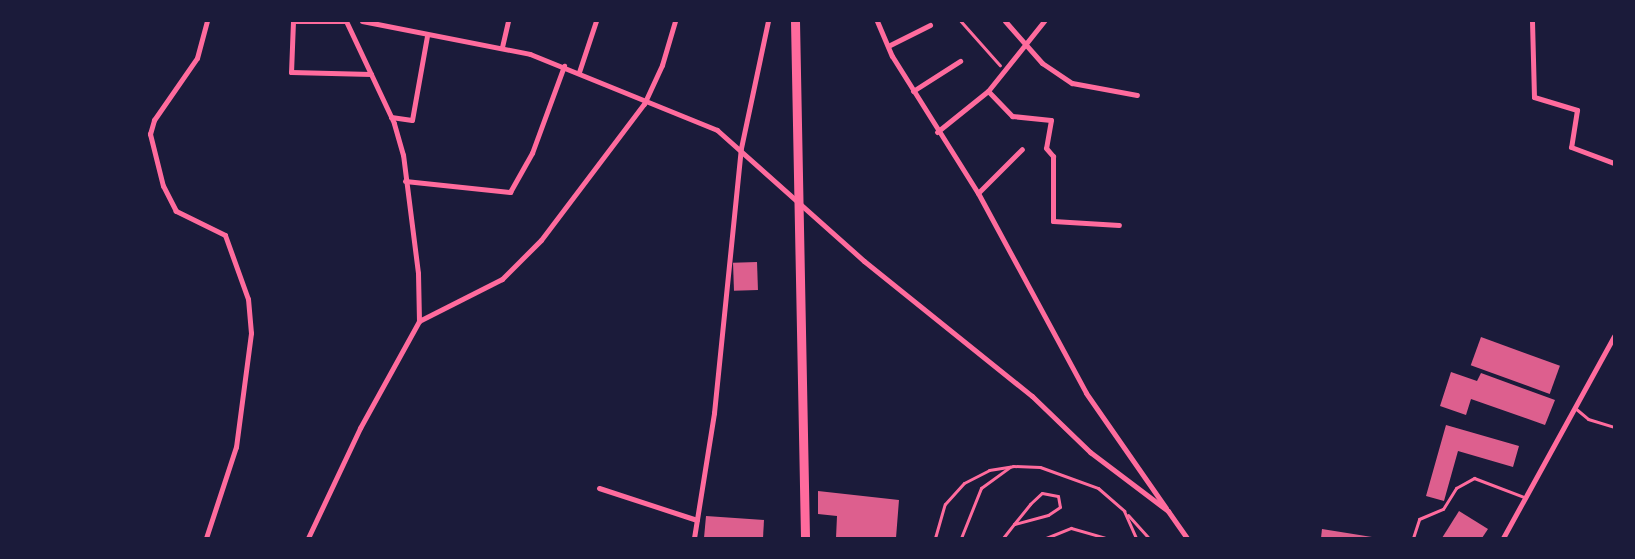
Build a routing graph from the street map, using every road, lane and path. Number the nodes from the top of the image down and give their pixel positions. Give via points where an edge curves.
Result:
1 (206, 21) edge
2 (346, 21) edge
3 (362, 21) edge
4 (508, 21) edge
5 (596, 21) edge
6 (675, 21) edge
7 (768, 21) edge
8 (796, 21) edge
9 (877, 21) edge
10 (961, 21) edge
11 (1005, 21) edge
12 (1044, 21) edge
13 (1532, 21) edge
14 (930, 24) dead end
15 (427, 36) junction
16 (502, 46) junction
17 (888, 46) junction
18 (1027, 47) junction
19 (960, 61) dead end
20 (564, 66) junction
21 (1003, 68) dead end
22 (579, 72) junction
23 (371, 74) junction
24 (913, 91) junction
25 (988, 91) junction
26 (1137, 95) dead end
27 (644, 104) junction
28 (391, 117) junction
29 (937, 132) junction
30 (741, 148) junction
31 (1022, 149) dead end
32 (1614, 163) edge
33 (405, 181) junction
34 (978, 193) junction
35 (798, 203) junction
36 (1119, 225) dead end
37 (419, 321) junction
38 (1614, 336) edge
39 (1574, 408) junction
40 (1614, 427) edge
41 (1013, 466) junction
42 (599, 488) dead end
43 (1524, 497) junction
44 (1124, 511) junction
45 (1168, 511) junction
46 (697, 520) junction
47 (1014, 524) junction
48 (206, 538) edge
49 (308, 538) edge
50 (694, 538) edge
51 (805, 538) edge
52 (935, 538) edge
53 (961, 538) edge
54 (1003, 538) edge
55 (1046, 538) edge
56 (1105, 538) edge
57 (1136, 538) edge
58 (1149, 538) edge
59 (1187, 538) edge
60 (1413, 538) edge
61 (1503, 538) edge

1 - 48 street via 197,58 154,120 150,134 163,186 176,211 225,236 248,299 251,333 236,447
2 - 23 street
2 - 23 street via 293,21 291,72
3 - 15 street
4 - 16 street
5 - 22 street
6 - 27 street via 662,65
7 - 30 street
8 - 35 street
9 - 17 street
10 - 21 path
11 - 18 street
12 - 18 street
13 - 32 street via 1534,97 1577,110 1571,147
14 - 17 street
15 - 16 street
15 - 28 street via 412,120
16 - 20 street
17 - 24 street
18 - 25 street
18 - 26 street via 1072,83
19 - 24 street
20 - 22 street
20 - 33 street via 532,153 510,192
22 - 27 street
23 - 28 street
24 - 29 street
25 - 29 street
25 - 36 street via 1012,116 1051,120 1046,148 1053,156 1053,221
27 - 30 street via 717,130
27 - 37 street via 519,265 502,279
28 - 33 street
29 - 34 street
30 - 35 street
30 - 46 street via 714,413
31 - 34 street
33 - 37 street via 418,273
34 - 45 street via 1081,384
35 - 45 street via 1032,396 1090,452
35 - 51 street
37 - 49 street via 360,428
38 - 39 street
39 - 40 lane via 1588,419
39 - 43 street
41 - 44 lane via 1040,467 1098,488
41 - 52 lane via 989,470 964,482 945,504
41 - 53 lane via 980,488
42 - 46 street
43 - 60 lane via 1474,478 1456,488 1443,509 1419,519
43 - 61 street
44 - 57 lane
44 - 58 lane
45 - 59 street
46 - 50 street
47 - 47 lane via 1042,493 1058,496 1060,507 1048,515
47 - 54 lane
55 - 56 lane via 1070,528

